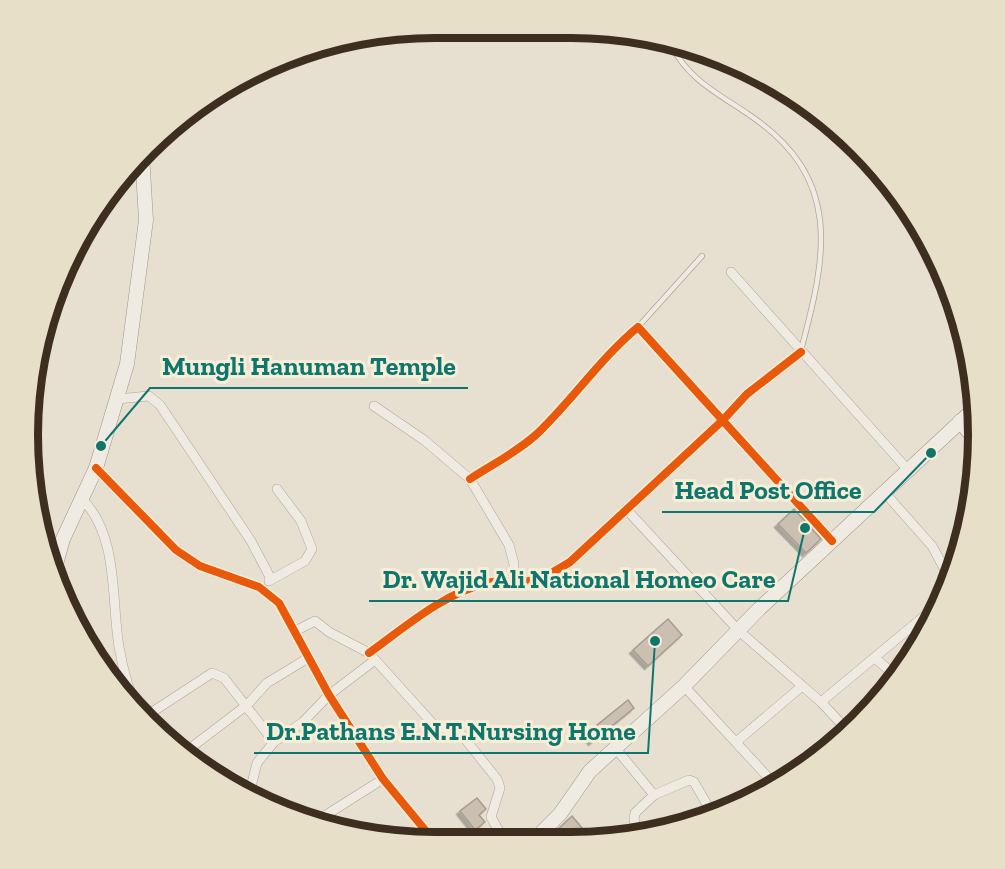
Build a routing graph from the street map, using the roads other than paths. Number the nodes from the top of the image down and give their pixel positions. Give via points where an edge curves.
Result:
1 (674, 51) edge
2 (143, 166) edge
3 (702, 256) dead end
4 (731, 272) dead end
5 (638, 327) junction
6 (801, 352) junction
7 (117, 399) junction
8 (374, 406) dead end
9 (967, 415) edge
10 (723, 420) junction
11 (960, 421) junction
12 (968, 431) edge
13 (96, 468) junction
14 (909, 471) junction
15 (470, 479) junction
16 (277, 489) dead end
17 (885, 493) junction
18 (82, 499) junction
19 (626, 509) junction
20 (832, 541) junction
21 (58, 558) edge
22 (944, 568) edge
23 (271, 579) junction
24 (513, 581) junction
25 (259, 587) junction
26 (923, 617) edge
27 (295, 631) junction
28 (739, 631) junction
29 (372, 656) junction
30 (308, 658) junction
31 (874, 658) junction
32 (889, 671) edge
33 (128, 686) edge
34 (684, 686) junction
35 (801, 687) junction
36 (329, 695) junction
37 (821, 702) junction
38 (247, 705) junction
39 (152, 712) edge
40 (841, 724) edge
41 (274, 742) junction
42 (736, 742) junction
43 (191, 748) edge
44 (617, 750) junction
45 (769, 778) edge
46 (383, 779) junction
47 (251, 787) edge
48 (654, 795) junction
49 (708, 806) edge
50 (325, 816) edge
51 (636, 826) edge
52 (426, 832) edge
53 (499, 832) edge
54 (542, 832) edge

1 - 6 lane via 699,83 766,126 798,159 814,189 822,222 821,254 816,296
2 - 7 main road via 146,220 129,355
3 - 5 lane
4 - 6 street
5 - 10 street
5 - 15 street via 613,348 538,433
6 - 10 street via 747,394
6 - 14 street
7 - 13 main road
7 - 23 street via 149,396 160,405 251,540
8 - 15 street via 424,440
9 - 11 main road
10 - 19 street
10 - 20 street
11 - 12 main road
11 - 14 main road
13 - 18 main road
13 - 25 street via 182,555 200,566
14 - 17 main road
15 - 24 street via 509,545
16 - 23 street via 301,521 312,549 305,561
17 - 20 main road
17 - 22 street via 932,546
18 - 21 main road
18 - 33 street via 106,544 119,647
19 - 24 street via 570,562 548,576
19 - 28 street
20 - 28 main road
23 - 25 street
24 - 29 street via 489,582 467,589 420,616
25 - 27 street via 279,603
26 - 31 street
27 - 29 street via 315,621
27 - 30 street
28 - 34 main road
28 - 35 street
29 - 36 street
29 - 53 street via 435,725 456,731 467,740 496,779 500,795 491,817
30 - 36 street
30 - 38 street via 267,683
31 - 32 street
31 - 37 street
34 - 42 street
34 - 44 main road
35 - 37 street
35 - 42 street
36 - 41 street via 303,722
36 - 46 street
37 - 40 street
38 - 39 street via 224,678 212,673
38 - 41 street
38 - 43 street
41 - 47 street via 257,764
42 - 45 street
44 - 48 street
44 - 54 main road via 590,771 560,814
46 - 50 street
46 - 52 street
48 - 49 street via 689,780
48 - 51 street via 635,813

